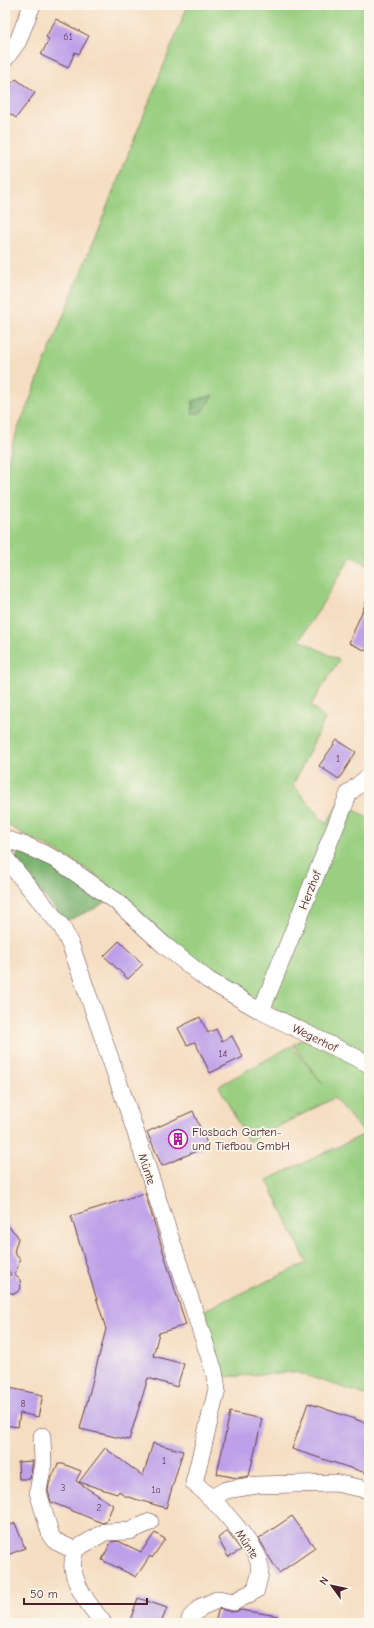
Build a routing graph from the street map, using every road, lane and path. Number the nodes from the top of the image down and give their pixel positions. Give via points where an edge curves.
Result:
1 (32, 5) edge
2 (5, 59) edge
3 (369, 776) edge
4 (5, 844) edge
5 (261, 1011) junction
6 (369, 1064) edge
7 (42, 1436) dead end
8 (369, 1490) edge
9 (212, 1498) junction
10 (150, 1522) dead end
11 (74, 1550) junction
12 (103, 1623) edge
13 (189, 1623) edge

1 - 2 street via 18,41
3 - 5 street, Herzhof via 349,793
4 - 5 street, Wegerhof via 27,846 57,860 116,901 164,945 208,980
4 - 9 street, Münte via 6,859 62,927 72,946 214,1371 217,1390 194,1483
5 - 6 street, Wegerhof
7 - 11 street via 43,1463 38,1492 51,1536 55,1541
8 - 9 street via 335,1483 257,1484 226,1490
9 - 13 street, Münte via 249,1542 261,1566 256,1590 234,1602 219,1599 201,1607 191,1616
10 - 11 street via 130,1531 105,1532
11 - 12 street via 75,1576 84,1596

